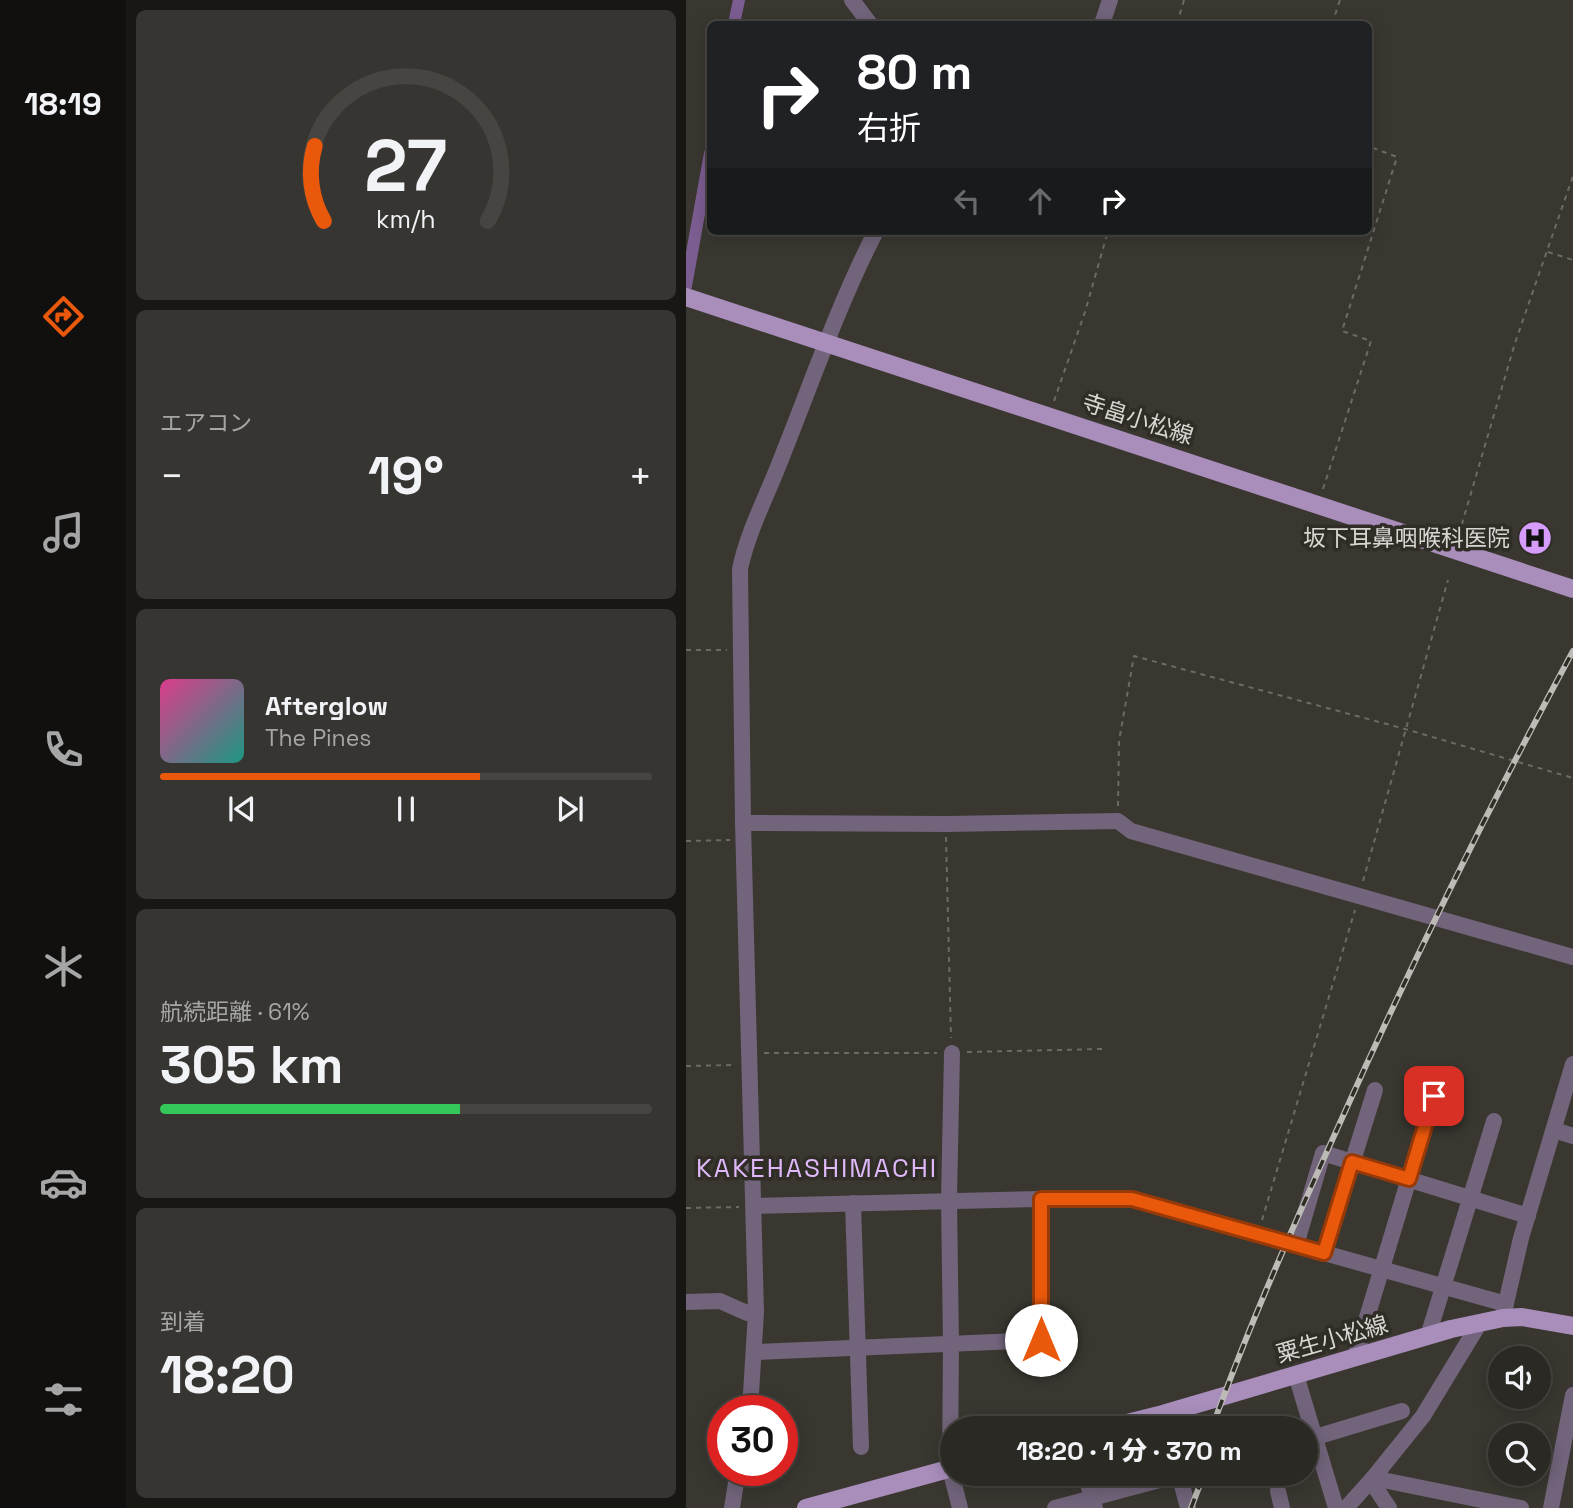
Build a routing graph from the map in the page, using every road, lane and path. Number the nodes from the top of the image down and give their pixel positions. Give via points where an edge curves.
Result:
1 (852, 0) edge
2 (1110, 0) edge
3 (1184, 0) edge
4 (1340, 0) edge
5 (868, 21) edge
6 (1103, 21) edge
7 (1178, 21) edge
8 (1333, 21) edge
9 (1372, 148) edge
10 (1573, 176) edge
11 (874, 235) edge
12 (1107, 235) edge
13 (1547, 251) junction
14 (1573, 260) edge
15 (686, 297) edge
16 (826, 345) junction
17 (1049, 415) junction
18 (1318, 504) junction
19 (1455, 549) junction
20 (1573, 589) edge
21 (686, 650) edge
22 (742, 650) junction
23 (1573, 778) edge
24 (1118, 821) junction
25 (743, 823) junction
26 (946, 824) junction
27 (744, 840) junction
28 (686, 841) edge
29 (1573, 957) edge
30 (1101, 1049) dead end
31 (952, 1053) junction
32 (749, 1059) junction
33 (1573, 1064) edge
34 (686, 1066) edge
35 (1569, 1089) edge
36 (1375, 1090) dead end
37 (1434, 1096) dead end
38 (1493, 1121) dead end
39 (1554, 1130) junction
40 (1573, 1136) edge
41 (1352, 1162) junction
42 (1409, 1179) junction
43 (1470, 1198) junction
44 (1041, 1199) junction
45 (949, 1200) junction
46 (853, 1203) junction
47 (754, 1206) junction
48 (686, 1208) edge
49 (1528, 1216) junction
50 (1296, 1245) junction
51 (1324, 1253) junction
52 (1382, 1269) junction
53 (1443, 1287) junction
54 (686, 1302) edge
55 (1504, 1311) junction
56 (756, 1312) junction
57 (1479, 1324) junction
58 (1573, 1326) edge
59 (1428, 1336) junction
60 (951, 1344) junction
61 (859, 1346) junction
62 (756, 1352) junction
63 (1355, 1357) junction
64 (1296, 1375) junction
65 (752, 1395) edge
66 (1573, 1395) edge
67 (1402, 1411) dead end
68 (951, 1416) edge
69 (1179, 1416) edge
70 (1305, 1416) edge
71 (1318, 1437) edge
72 (861, 1447) dead end
73 (1318, 1455) edge
74 (940, 1472) edge
75 (1372, 1480) junction
76 (735, 1486) edge
77 (955, 1486) edge
78 (1143, 1486) edge
79 (1183, 1486) edge
80 (1278, 1491) dead end
81 (1093, 1502) edge
82 (817, 1507) edge
83 (1345, 1507) edge
84 (732, 1508) edge
85 (960, 1508) edge
86 (1055, 1508) edge
87 (1188, 1508) edge
88 (1282, 1508) edge
89 (1389, 1508) edge
90 (1521, 1508) edge
91 (1552, 1508) edge

1 - 5 street
2 - 6 street
3 - 7 path
4 - 8 path
9 - 18 path via 1397,158 1342,331 1371,341
10 - 13 path
11 - 16 street
12 - 17 path
13 - 14 path
13 - 19 path
15 - 16 main road, 寺畠小松線
16 - 17 main road, 寺畠小松線
16 - 22 street via 744,547 740,569
17 - 18 main road, 寺畠小松線
18 - 19 main road, 寺畠小松線
19 - 20 main road, 寺畠小松線
21 - 22 path
22 - 25 street
23 - 24 path via 1134,656 1119,741
24 - 26 street
24 - 29 street via 1131,831
25 - 26 street
25 - 27 street
26 - 31 path
27 - 28 path
27 - 32 street
30 - 31 path
31 - 32 path
31 - 45 street
32 - 34 path
32 - 47 street
33 - 35 street
35 - 39 street
36 - 41 street
37 - 42 street
38 - 43 street
39 - 40 street
39 - 49 street
41 - 42 street
41 - 50 street via 1323,1153
41 - 51 street
42 - 43 street
42 - 52 street
43 - 49 street
43 - 53 street
44 - 45 street
44 - 50 street via 1132,1199
44 - 60 street via 1041,1340
45 - 46 street
45 - 60 street
46 - 47 street
46 - 61 street
47 - 48 path
47 - 56 street
49 - 55 street
50 - 51 street
51 - 52 street
52 - 53 street
52 - 63 street
53 - 55 street
53 - 59 street
54 - 56 street via 720,1301
55 - 57 main road, 粟生小松線
55 - 58 main road, 粟生小松線
56 - 62 street
57 - 59 main road, 粟生小松線
57 - 75 street via 1423,1416
59 - 63 main road, 粟生小松線
60 - 61 street
60 - 68 street
61 - 62 street
61 - 72 street
62 - 65 street
63 - 64 main road, 粟生小松線
64 - 69 main road, 粟生小松線
64 - 70 street
66 - 91 street
67 - 71 street
73 - 83 street
74 - 82 main road
75 - 83 street
75 - 89 street
75 - 90 street
76 - 84 street
77 - 85 street
78 - 81 street
79 - 87 street
80 - 88 street
81 - 86 street

